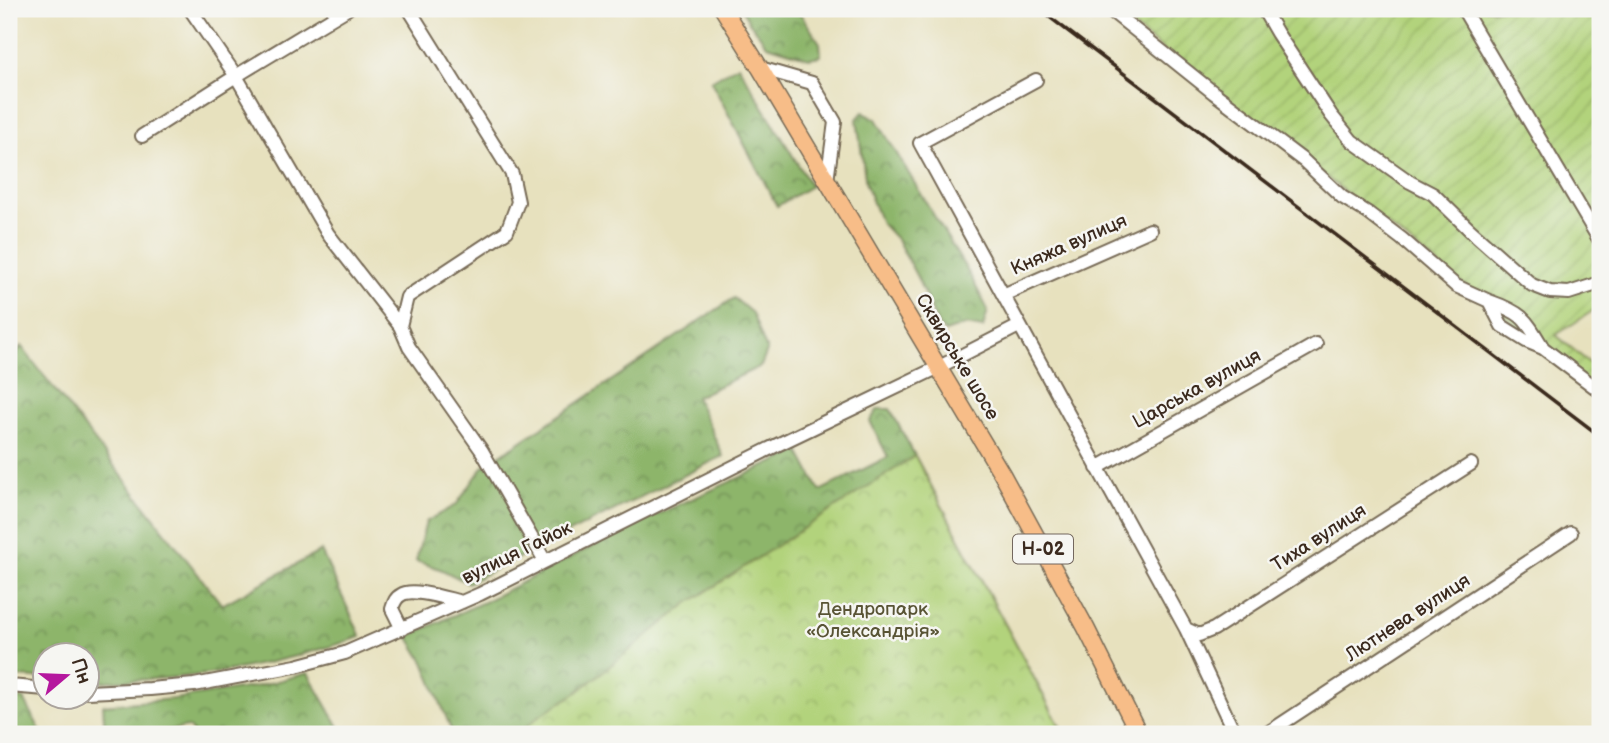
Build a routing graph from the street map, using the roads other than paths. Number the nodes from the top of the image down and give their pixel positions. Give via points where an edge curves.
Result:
1 (190, 9) edge
2 (347, 9) edge
3 (409, 9) edge
4 (723, 9) edge
5 (1109, 9) edge
6 (1263, 9) edge
7 (1464, 9) edge
8 (760, 68) junction
9 (236, 76) junction
10 (1036, 80) dead end
11 (142, 136) dead end
12 (827, 181) junction
13 (1150, 230) dead end
14 (1600, 241) edge
15 (1600, 283) edge
16 (1003, 295) junction
17 (1489, 301) junction
18 (400, 326) junction
19 (1019, 326) junction
20 (1316, 344) dead end
21 (1543, 348) junction
22 (939, 367) junction
23 (1600, 391) edge
24 (1471, 464) dead end
25 (1097, 468) junction
26 (1571, 533) dead end
27 (545, 561) junction
28 (462, 602) junction
29 (401, 629) junction
30 (1186, 629) junction
31 (9, 686) edge
32 (32, 688) edge
33 (102, 691) edge
34 (1600, 730) edge
35 (1139, 734) edge
36 (1235, 734) edge
37 (1266, 734) edge
38 (1595, 734) edge

1 - 9 street
2 - 9 street
3 - 18 street via 512,174 518,202 507,231 407,298
4 - 8 main road, Сквирське шосе / Н-02
5 - 17 street via 1304,160 1342,197 1402,239 1456,286
6 - 15 street via 1352,141 1433,194 1532,285 1569,293
7 - 14 street
8 - 12 main road, Сквирське шосе / Н-02
8 - 12 street via 812,83 835,122
9 - 11 street
9 - 18 street via 328,234
10 - 16 street via 920,143
12 - 22 main road, Сквирське шосе / Н-02
13 - 16 street, Княжа вулиця
16 - 19 street
17 - 21 street via 1503,326
17 - 21 street via 1514,310
18 - 27 street via 482,451
19 - 22 street, вулиця Гайок
19 - 25 street
20 - 25 street, Царська вулиця
21 - 23 street
22 - 27 street, вулиця Гайок
22 - 35 main road, Сквирське шосе / Н-02 via 1086,628
24 - 30 street, Тиха вулиця via 1214,629 1199,635
25 - 30 street
26 - 37 street, Лютнева вулиця
27 - 28 street, вулиця Гайок
28 - 29 street, вулиця Гайок
28 - 29 street via 403,592 392,609
29 - 33 street, вулиця Гайок via 345,653 296,666 194,685
30 - 36 street
31 - 32 street
34 - 38 street

